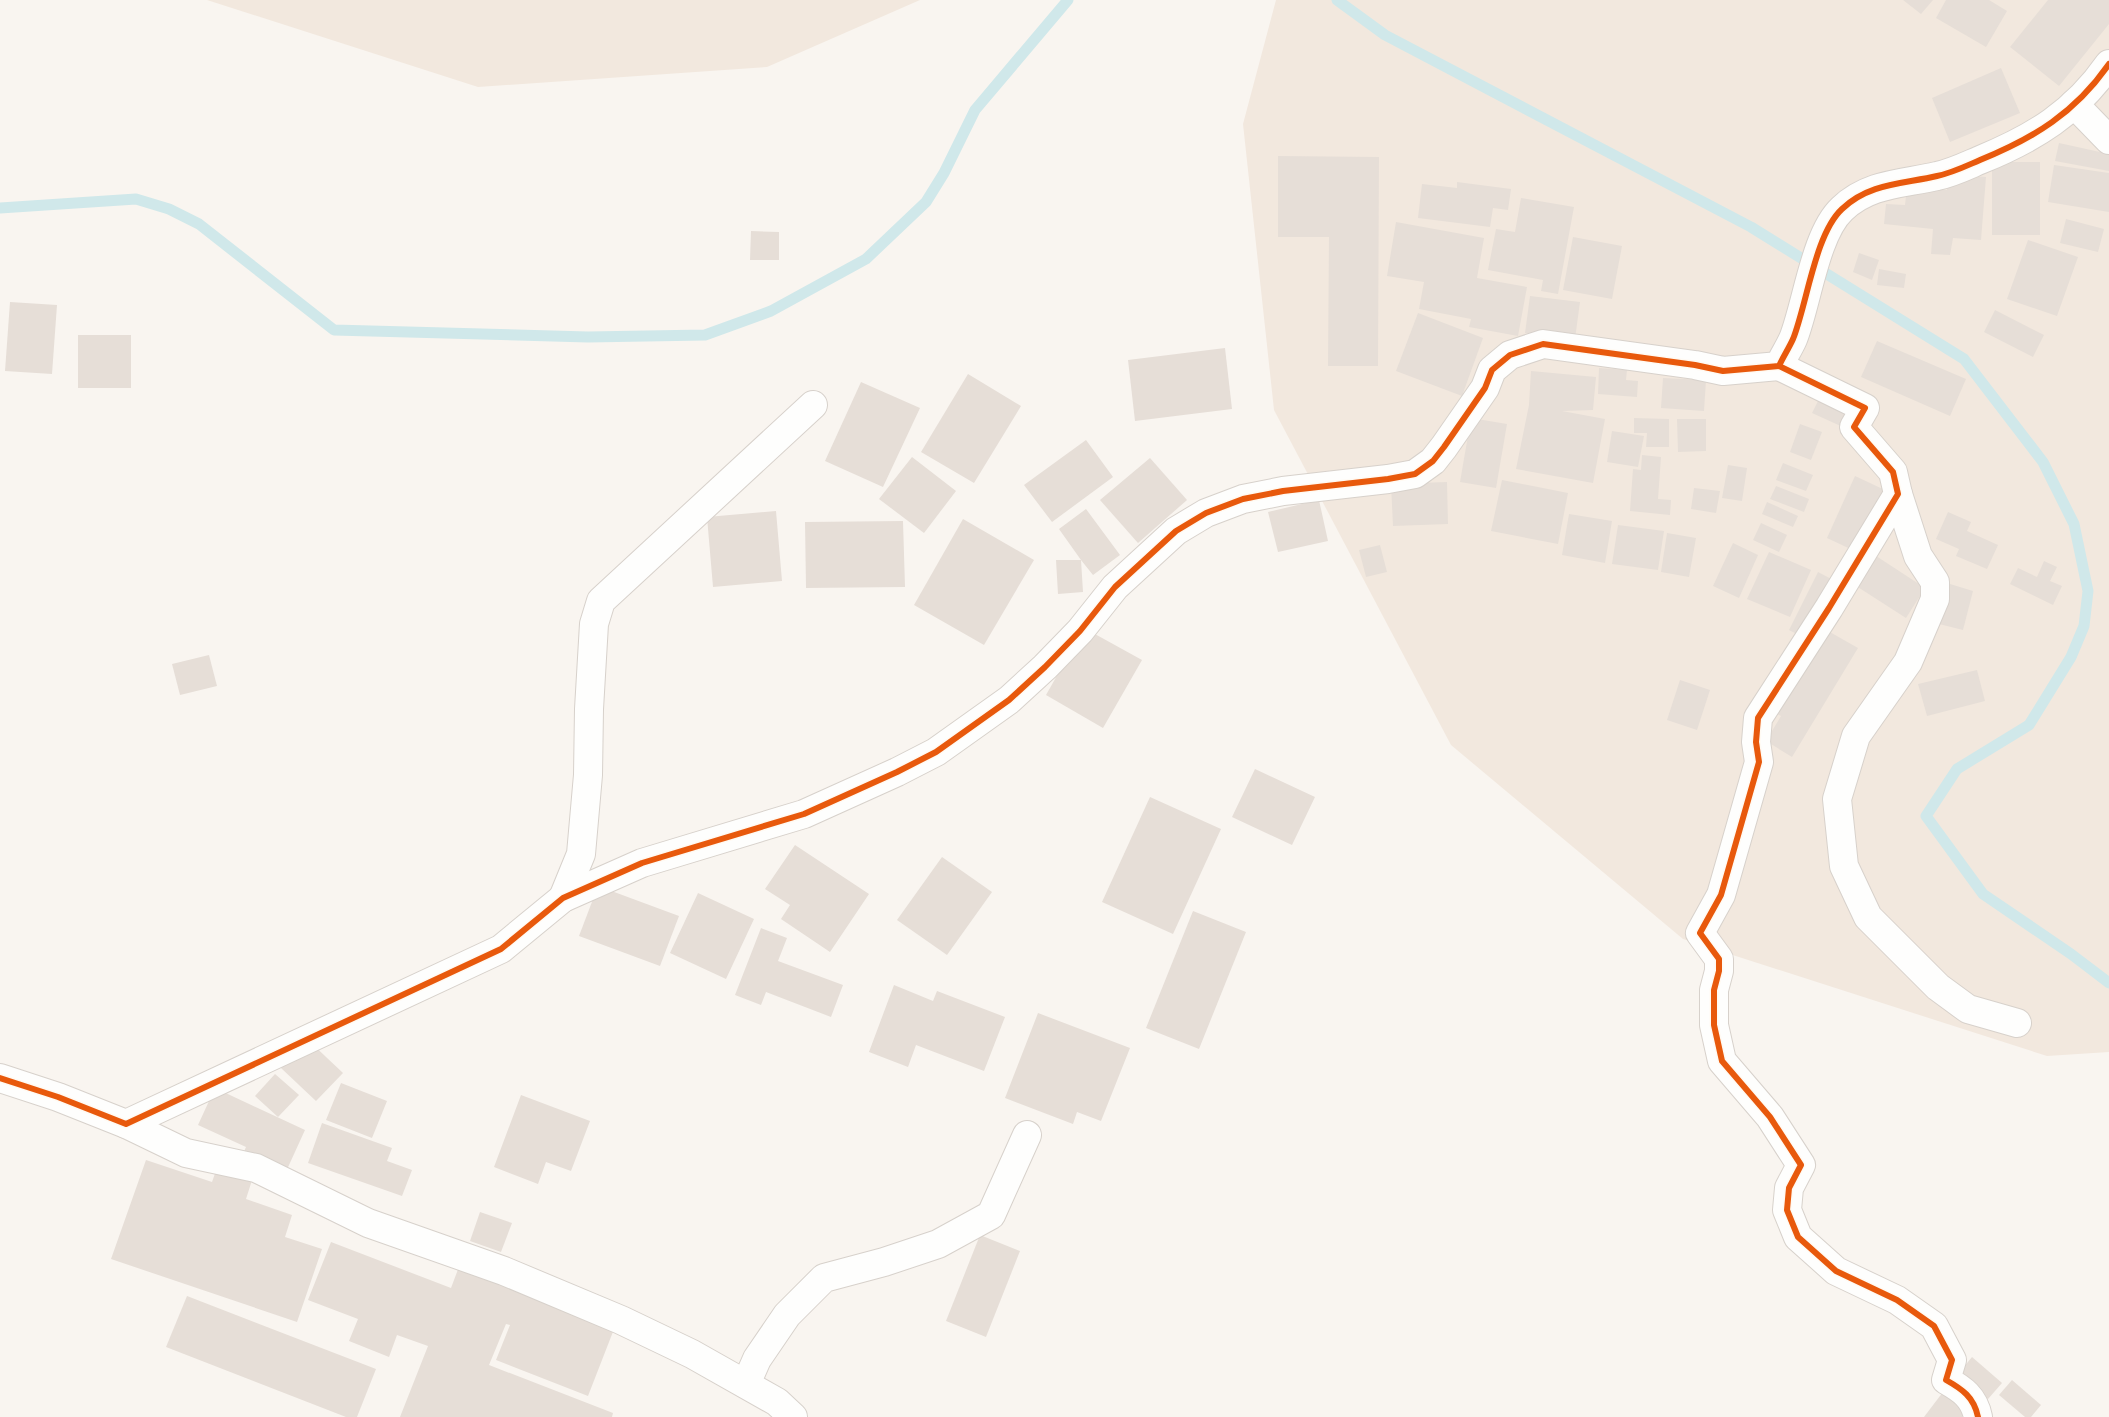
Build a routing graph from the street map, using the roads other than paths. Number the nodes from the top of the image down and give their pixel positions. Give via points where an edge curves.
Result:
1 (2109, 64) edge
2 (2074, 104) junction
3 (2109, 140) edge
4 (1779, 366) junction
5 (813, 405) dead end
6 (1898, 494) junction
7 (563, 898) junction
8 (2016, 1023) dead end
9 (0, 1078) edge
10 (126, 1124) junction
11 (1027, 1135) dead end
12 (746, 1384) junction
13 (793, 1417) edge
14 (1978, 1417) edge

1 - 2 street
2 - 3 street
2 - 4 street via 2054,123 2000,152 1938,176 1878,187 1861,194 1842,209 1828,226 1793,339
4 - 6 street via 1865,408 1854,427 1893,472
4 - 7 street via 1724,371 1695,364 1542,344 1510,355 1492,370 1485,388 1433,461 1415,474 1243,499 1206,513 1176,531 1116,587 1080,631 1010,700 936,752 804,814 642,863
5 - 7 street via 601,601 594,624 588,709 588,775 581,854
6 - 8 street via 1918,556 1936,582 1935,599 1908,662 1856,736 1837,799 1844,866 1868,917 1938,987 1968,1009
6 - 14 street via 1758,718 1757,772 1721,895 1700,933 1719,959 1714,990 1714,1025 1722,1061 1770,1116 1802,1165 1789,1188 1787,1210 1798,1237 1836,1271 1896,1300 1934,1326 1952,1360 1946,1380 1967,1392
7 - 10 street via 501,949
9 - 10 street
10 - 12 street via 186,1153 256,1168 368,1222 522,1278 621,1320
11 - 12 street via 991,1215 938,1244 824,1278 787,1315 757,1359
12 - 13 street via 777,1402

